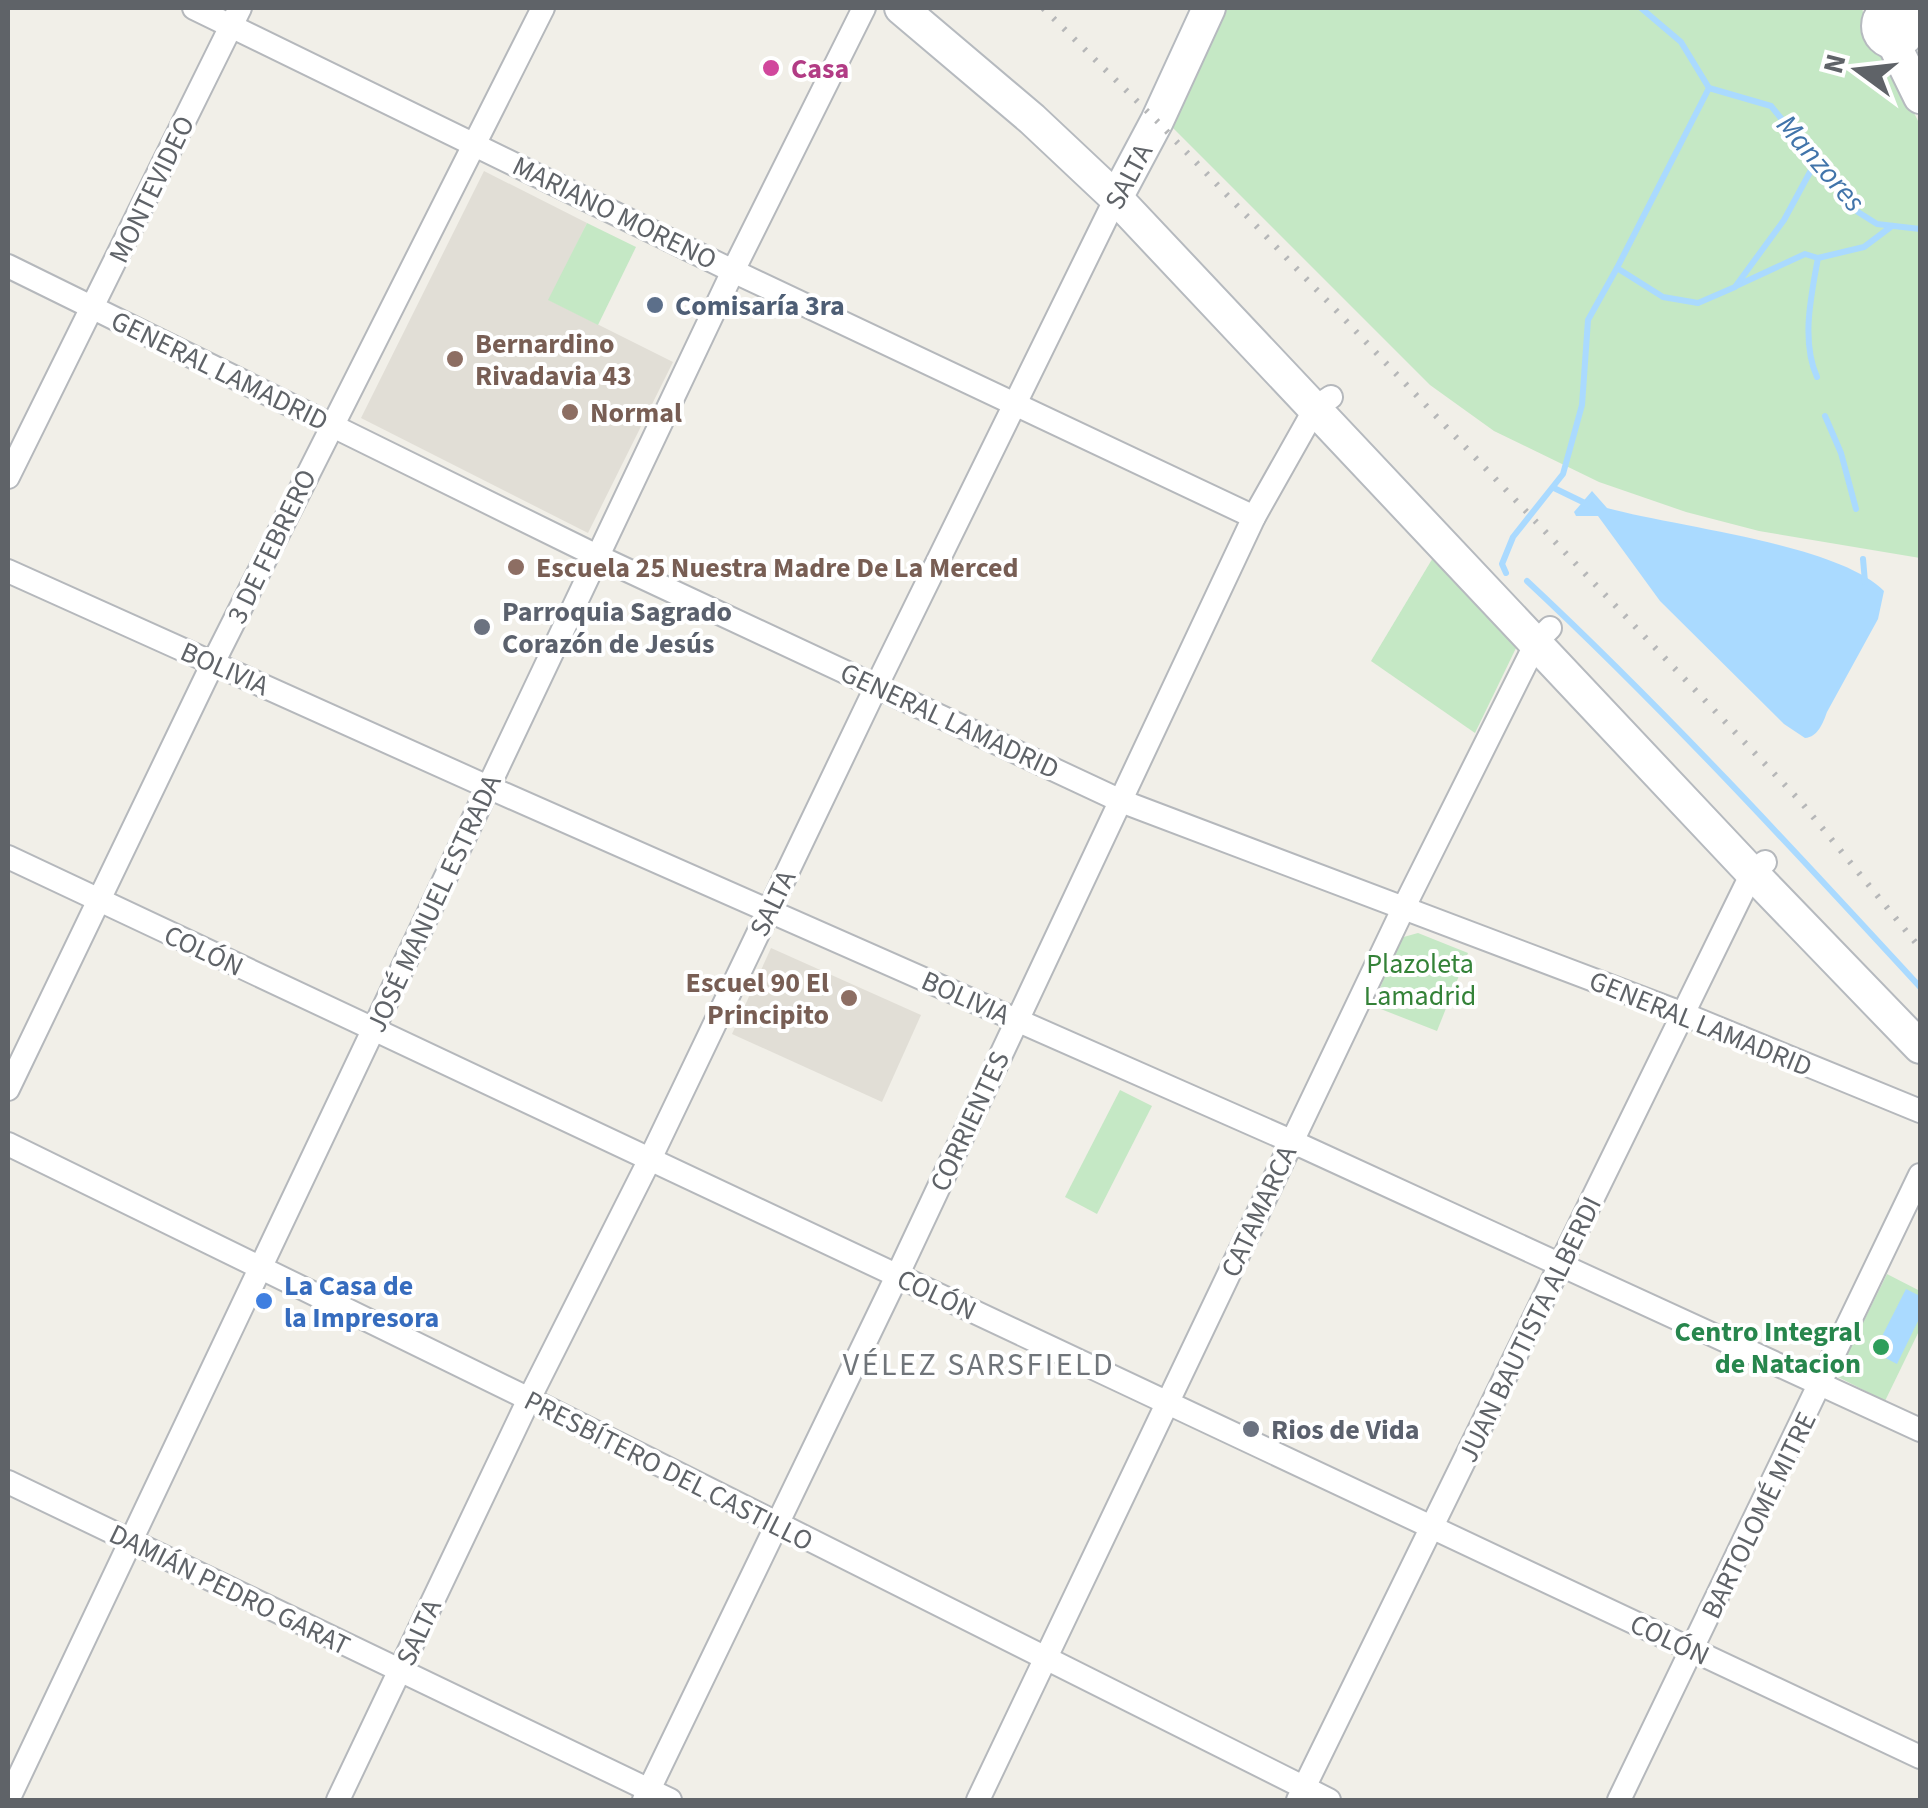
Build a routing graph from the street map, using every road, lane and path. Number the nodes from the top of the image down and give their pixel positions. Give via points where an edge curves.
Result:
1 (194, 8) edge
2 (543, 8) edge
3 (864, 8) edge
4 (901, 8) edge
5 (931, 8) edge
6 (1209, 8) edge
7 (236, 17) edge
8 (1900, 23) edge
9 (1920, 97) edge
10 (475, 144) junction
11 (1121, 188) junction
12 (8, 266) edge
13 (733, 271) junction
14 (93, 308) junction
15 (1324, 402) junction
16 (1014, 403) junction
17 (332, 425) junction
18 (8, 477) edge
19 (1254, 516) junction
20 (597, 556) junction
21 (8, 571) edge
22 (1544, 634) junction
23 (213, 662) junction
24 (877, 685) junction
25 (488, 787) junction
26 (1121, 801) junction
27 (8, 857) edge
28 (1759, 868) junction
29 (100, 900) junction
30 (1404, 907) junction
31 (769, 908) junction
32 (1681, 1013) junction
33 (1017, 1020) junction
34 (1920, 1021) edge
35 (373, 1029) junction
36 (1920, 1047) edge
37 (8, 1090) edge
38 (1920, 1112) edge
39 (1291, 1141) junction
40 (8, 1144) edge
41 (650, 1159) junction
42 (1920, 1175) edge
43 (1560, 1266) junction
44 (259, 1269) junction
45 (897, 1276) junction
46 (1822, 1385) junction
47 (529, 1400) junction
48 (1167, 1402) junction
49 (1920, 1430) edge
50 (8, 1482) edge
51 (776, 1524) junction
52 (1432, 1527) junction
53 (130, 1542) junction
54 (1692, 1650) junction
55 (1044, 1659) junction
56 (400, 1670) junction
57 (1920, 1757) edge
58 (1301, 1794) edge
59 (654, 1797) edge
60 (8, 1800) edge
61 (338, 1800) edge
62 (978, 1800) edge
63 (1329, 1800) edge
64 (1619, 1800) edge

1 - 7 street, MARIANO MORENO
2 - 10 street, 3 DE FEBRERO
3 - 13 street, JOSÉ MANUEL ESTRADA
4 - 11 main road
5 - 11 main road
6 - 11 main road, SALTA
7 - 10 street, MARIANO MORENO
7 - 14 street, MONTEVIDEO
8 - 9 main road
10 - 13 street, MARIANO MORENO
10 - 17 street, 3 DE FEBRERO
11 - 15 main road
11 - 16 street, SALTA
12 - 14 street, GENERAL LAMADRID
13 - 16 street, MARIANO MORENO
13 - 20 street, JOSÉ MANUEL ESTRADA
14 - 17 street, GENERAL LAMADRID
14 - 18 street, MONTEVIDEO
15 - 19 street, CORRIENTES
15 - 22 main road
16 - 19 street, MARIANO MORENO
16 - 24 street, SALTA
17 - 20 street, GENERAL LAMADRID
17 - 23 street, 3 DE FEBRERO
19 - 26 street, CORRIENTES
20 - 24 street, GENERAL LAMADRID
20 - 25 street, JOSÉ MANUEL ESTRADA
21 - 23 street, BOLIVIA
22 - 28 main road
22 - 30 street, CATAMARCA
23 - 25 street, BOLIVIA
23 - 29 street, 3 DE FEBRERO
24 - 26 street, GENERAL LAMADRID
24 - 31 street, SALTA
25 - 31 street, BOLIVIA
25 - 35 street, JOSÉ MANUEL ESTRADA
26 - 30 street, GENERAL LAMADRID
26 - 33 street, CORRIENTES
27 - 29 street, COLÓN
28 - 32 street, JUAN BAUTISTA ALBERDI
28 - 34 main road
28 - 36 main road
29 - 35 street, COLÓN
29 - 37 street, 3 DE FEBRERO
30 - 32 street, GENERAL LAMADRID
30 - 39 street, CATAMARCA
31 - 33 street, BOLIVIA
31 - 41 street, SALTA
32 - 38 street, GENERAL LAMADRID
32 - 43 street, JUAN BAUTISTA ALBERDI
33 - 39 street, BOLIVIA
33 - 45 street, CORRIENTES
35 - 41 street, COLÓN
35 - 44 street, JOSÉ MANUEL ESTRADA
39 - 43 street, BOLIVIA
39 - 48 street, CATAMARCA
40 - 44 street, PRESBÍTERO DEL CASTILLO
41 - 45 street, COLÓN
41 - 47 street, SALTA
42 - 46 street, BARTOLOMÉ MITRE
43 - 46 street, BOLIVIA
43 - 52 street, JUAN BAUTISTA ALBERDI
44 - 47 street, PRESBÍTERO DEL CASTILLO
44 - 53 street, JOSÉ MANUEL ESTRADA
45 - 48 street, COLÓN
45 - 51 street, CORRIENTES
46 - 49 street, BOLIVIA
46 - 54 street, BARTOLOMÉ MITRE
47 - 51 street, PRESBÍTERO DEL CASTILLO
47 - 56 street, SALTA
48 - 52 street, COLÓN
48 - 55 street, CATAMARCA
50 - 53 street, DAMIÁN PEDRO GARAT
51 - 55 street, PRESBÍTERO DEL CASTILLO
51 - 59 street, CORRIENTES
52 - 54 street, COLÓN
52 - 58 street, JUAN BAUTISTA ALBERDI
53 - 56 street, DAMIÁN PEDRO GARAT
53 - 60 street, JOSÉ MANUEL ESTRADA
54 - 57 street, COLÓN
54 - 64 street, BARTOLOMÉ MITRE
55 - 58 street, PRESBÍTERO DEL CASTILLO
55 - 62 street, CATAMARCA
56 - 59 street, DAMIÁN PEDRO GARAT
56 - 61 street, SALTA
58 - 63 street, PRESBÍTERO DEL CASTILLO

